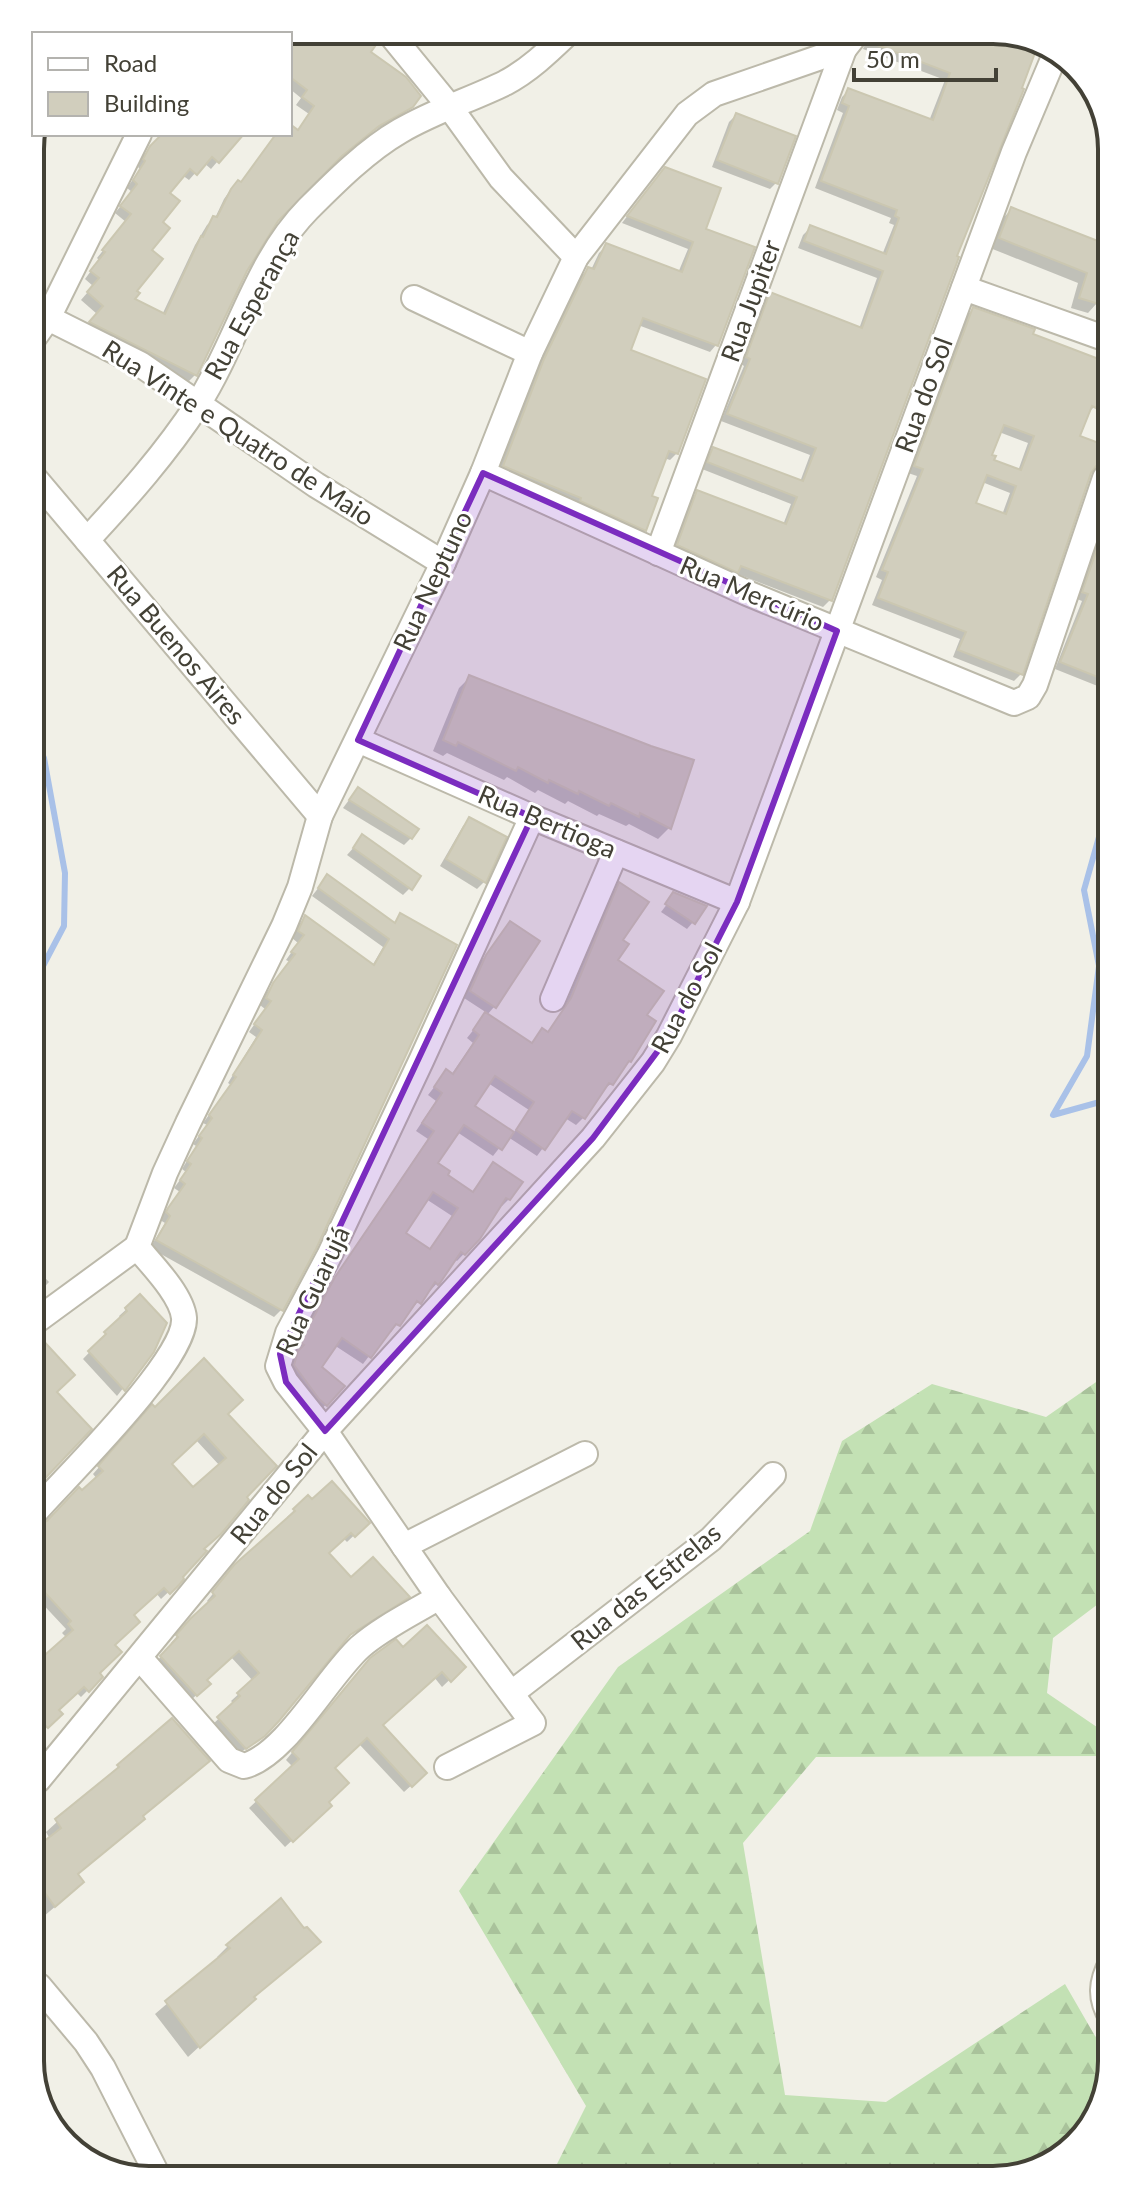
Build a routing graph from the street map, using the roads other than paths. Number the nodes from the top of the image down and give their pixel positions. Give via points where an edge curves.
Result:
1 (398, 44) edge
2 (556, 44) edge
3 (841, 44) edge
4 (849, 44) edge
5 (1052, 63) edge
6 (449, 106) junction
7 (138, 136) edge
8 (576, 257) junction
9 (964, 288) junction
10 (414, 298) dead end
11 (44, 303) edge
12 (44, 314) edge
13 (1098, 336) edge
14 (530, 353) junction
15 (199, 403) junction
16 (483, 473) junction
17 (44, 489) edge
18 (1098, 499) edge
19 (87, 540) junction
20 (658, 553) junction
21 (443, 563) junction
22 (837, 631) junction
23 (358, 740) junction
24 (320, 816) junction
25 (532, 817) junction
26 (616, 852) junction
27 (737, 902) junction
28 (553, 999) dead end
29 (137, 1247) junction
30 (44, 1315) edge
31 (325, 1431) junction
32 (585, 1454) dead end
33 (773, 1475) dead end
34 (44, 1502) edge
35 (404, 1546) junction
36 (439, 1597) junction
37 (140, 1658) junction
38 (513, 1692) junction
39 (447, 1767) dead end
40 (44, 1773) edge
41 (44, 1992) edge
42 (153, 2166) edge

1 - 6 street
2 - 6 street, Rua Esperança via 506,82
3 - 8 street, Rua Neptuno via 714,94 687,114
4 - 20 street, Rua Jupiter
5 - 9 street, Rua do Sol
6 - 8 street via 501,178
6 - 15 street, Rua Esperança via 399,131 307,210 272,258
7 - 11 street
8 - 14 street, Rua Neptuno
9 - 13 street
9 - 22 street, Rua do Sol
10 - 14 street
12 - 15 street, Rua Vinte e Quatro de Maio via 115,349
14 - 16 street, Rua Neptuno
15 - 19 street, Rua Esperança
15 - 21 street, Rua Vinte e Quatro de Maio via 328,493
16 - 20 street, Rua Mercúrio
16 - 21 street, Rua Neptuno
17 - 19 street, Rua Buenos Aires
18 - 22 street, Rua Mercúrio via 1035,685 1024,700 1002,699
19 - 24 street, Rua Buenos Aires
20 - 22 street, Rua Mercúrio
21 - 23 street, Rua Neptuno
22 - 27 street, Rua do Sol
23 - 24 street, Rua Neptuno
23 - 25 street, Rua Bertioga
24 - 29 street, Rua Neptuno via 284,926 176,1148
25 - 26 street, Rua Bertioga
25 - 31 street, Rua Guarujá via 280,1354 278,1366 286,1382
26 - 27 street, Rua Bertioga
26 - 28 street
27 - 31 street, Rua do Sol via 669,1036 627,1096
29 - 30 street
29 - 34 street via 182,1309 180,1339 144,1391
31 - 35 street, Rua Guarujá
31 - 37 street, Rua do Sol
32 - 35 street
33 - 38 street, Rua das Estrelas via 711,1539
35 - 36 street, Rua Guarujá
36 - 37 street via 361,1646 279,1743 244,1766 229,1760
36 - 38 street, Rua Guarujá
37 - 40 street, Rua do Sol
38 - 39 street, Rua Guarujá via 533,1723
41 - 42 street via 103,2068

